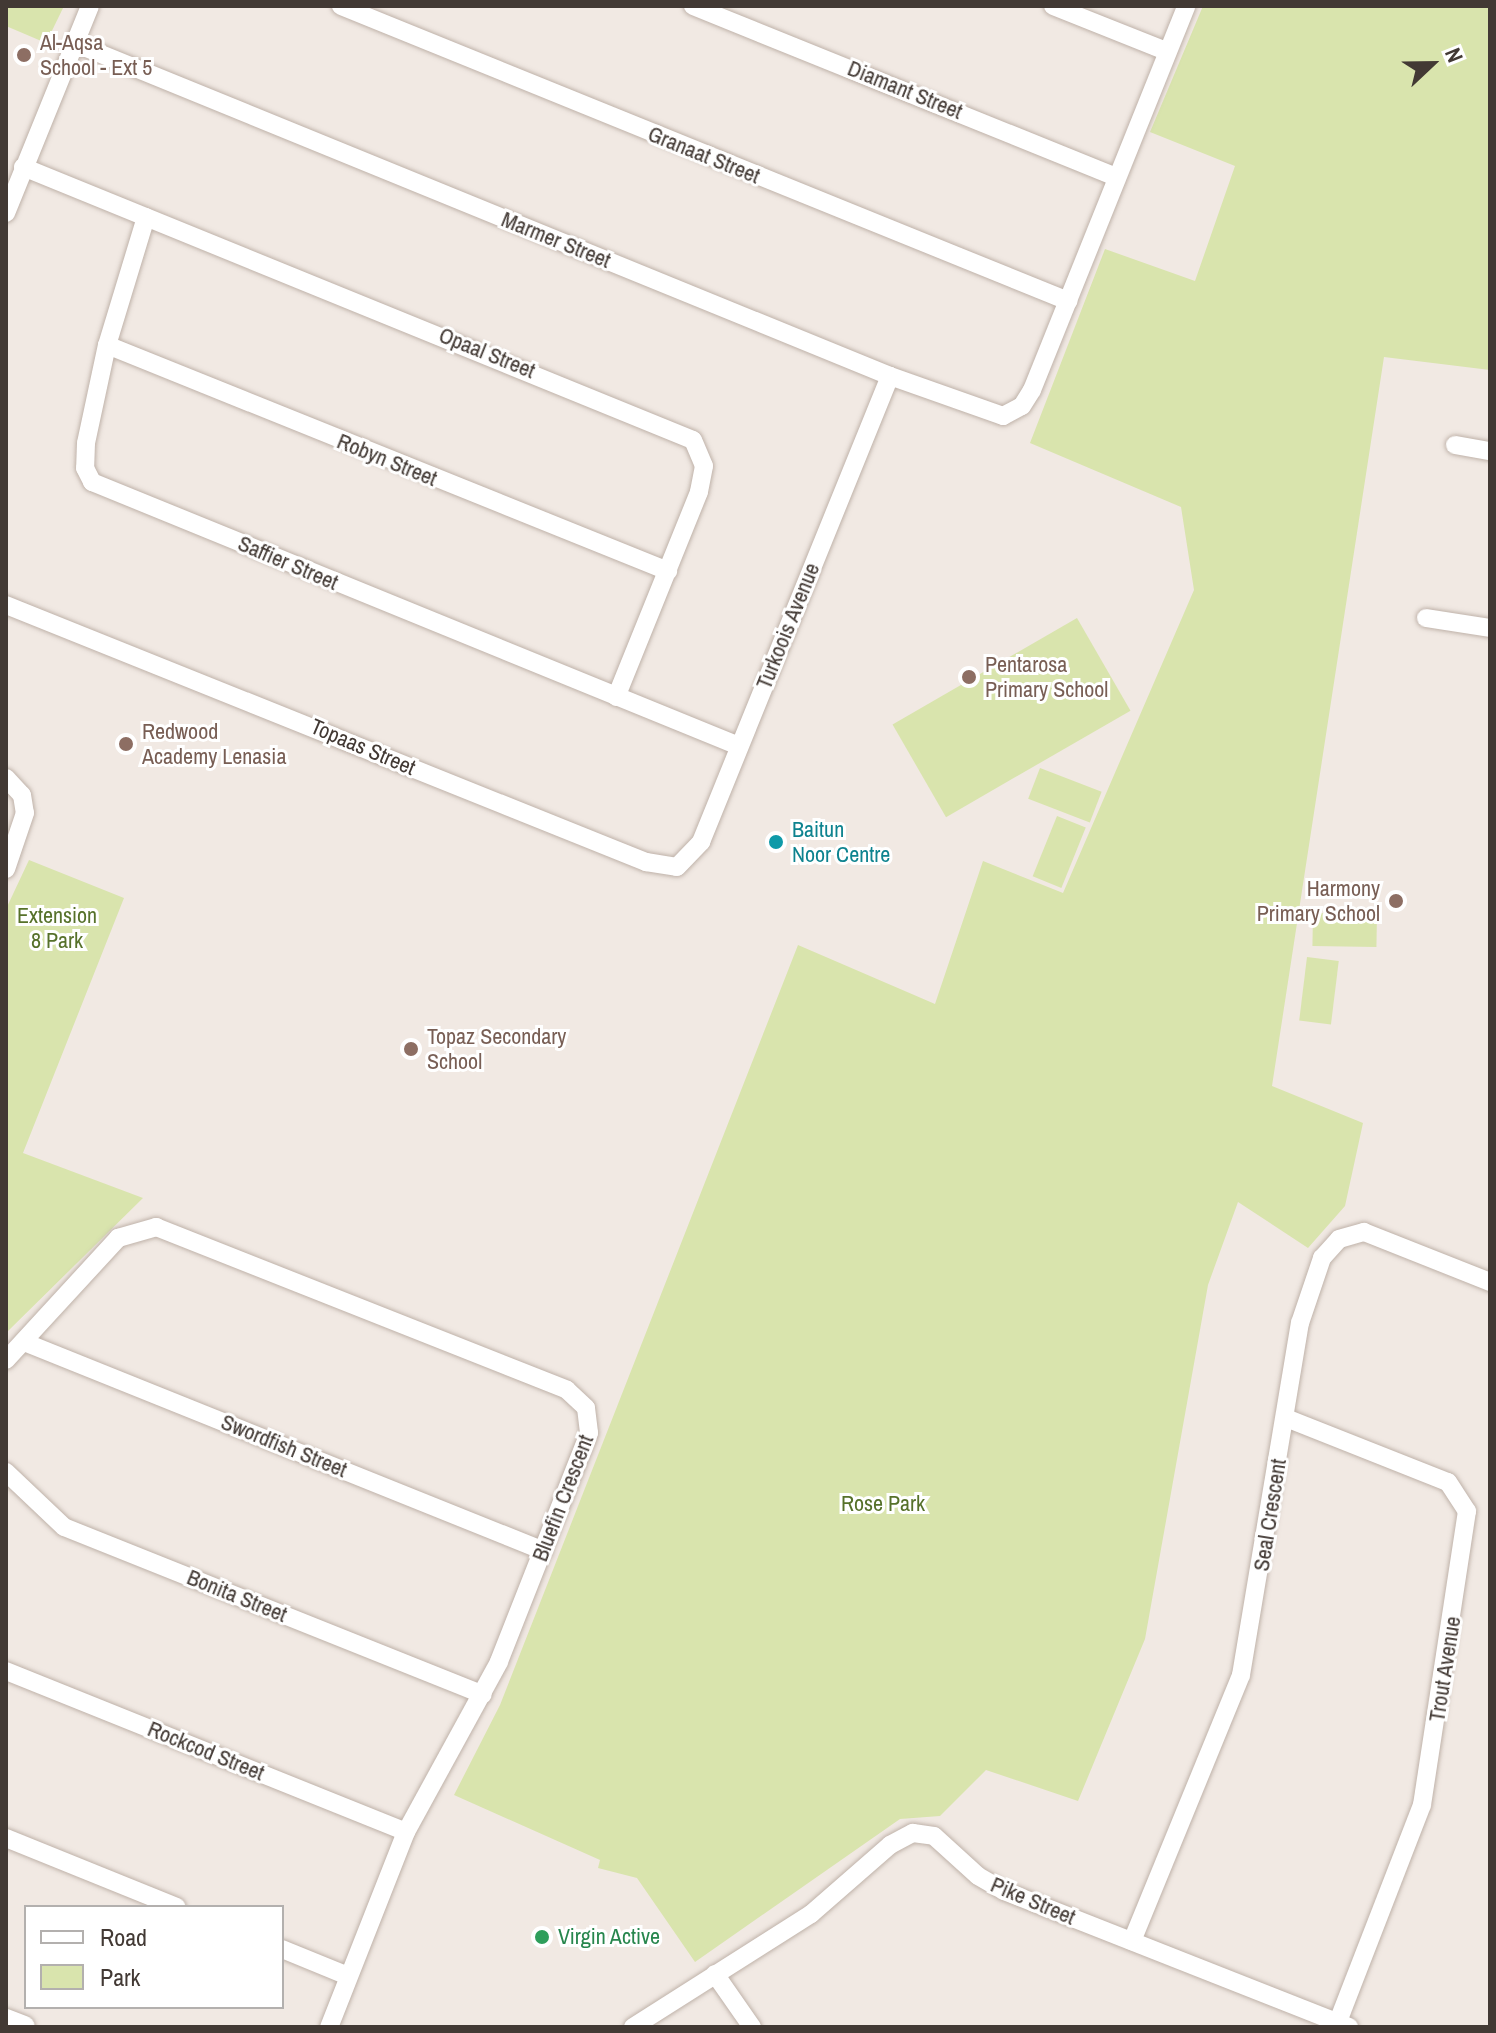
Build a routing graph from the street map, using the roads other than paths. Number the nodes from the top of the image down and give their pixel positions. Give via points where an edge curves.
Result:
1 (90, 6) edge
2 (341, 6) edge
3 (693, 6) edge
4 (1053, 6) edge
5 (1186, 6) edge
6 (74, 43) junction
7 (1166, 51) junction
8 (23, 167) junction
9 (1116, 177) junction
10 (6, 213) edge
11 (146, 217) junction
12 (1068, 301) junction
13 (107, 345) junction
14 (890, 376) junction
15 (1455, 445) dead end
16 (1490, 451) edge
17 (668, 571) junction
18 (6, 605) edge
19 (1426, 618) dead end
20 (1490, 628) edge
21 (616, 697) junction
22 (739, 746) junction
23 (6, 778) edge
24 (677, 867) joint
25 (6, 869) edge
26 (1490, 1282) edge
27 (24, 1342) junction
28 (6, 1360) edge
29 (1286, 1418) junction
30 (6, 1472) edge
31 (544, 1551) junction
32 (6, 1671) edge
33 (483, 1695) junction
34 (406, 1832) junction
35 (6, 1838) edge
36 (172, 1905) edge
37 (1132, 1941) junction
38 (284, 1950) edge
39 (715, 1974) junction
40 (348, 1976) junction
41 (6, 2020) edge
42 (1344, 2024) edge
43 (24, 2027) edge
44 (329, 2027) edge
45 (633, 2027) edge
46 (752, 2027) edge

1 - 6 street
2 - 12 street, Granaat Street
3 - 9 street, Diamant Street
4 - 7 street
5 - 7 street
6 - 8 street
6 - 14 street, Marmer Street
7 - 9 street
8 - 10 street
8 - 11 street, Opaal Street
9 - 12 street
11 - 13 street, Saffier Street
11 - 17 street, Opaal Street via 689,437 702,457 702,477
12 - 14 street, Marmer Street via 1032,390 1017,410 995,416
13 - 17 street, Robyn Street
13 - 21 street, Saffier Street via 84,455 88,477 97,487
14 - 22 street, Turkoois Avenue
15 - 16 street
17 - 21 street, Opaal Street
18 - 24 street, Topaas Street via 646,862
19 - 20 street
21 - 22 street, Saffier Street
22 - 24 street, Turkoois Avenue via 696,853
23 - 25 street via 22,795 25,813
26 - 29 street, Seal Crescent via 1364,1232 1339,1239 1322,1258 1304,1306
27 - 28 street, Bluefin Crescent
27 - 31 street, Swordfish Street
27 - 31 street, Bluefin Crescent via 127,1232 156,1227 191,1239 575,1394 590,1417 589,1433
29 - 37 street, Seal Crescent via 1241,1675
29 - 42 street, Trout Avenue via 1448,1482 1467,1511 1422,1805
30 - 33 street, Bonita Street via 64,1527
31 - 33 street, Bluefin Crescent
32 - 34 street, Rockcod Street
33 - 34 street, Bluefin Crescent
34 - 40 street, Bluefin Crescent
35 - 36 street
37 - 39 street, Pike Street via 1004,1891 978,1876 934,1836 913,1833 890,1845 811,1914
37 - 42 street, Pike Street
38 - 40 street
39 - 45 street, Pike Street
39 - 46 street
40 - 44 street, Bluefin Crescent
41 - 43 street

